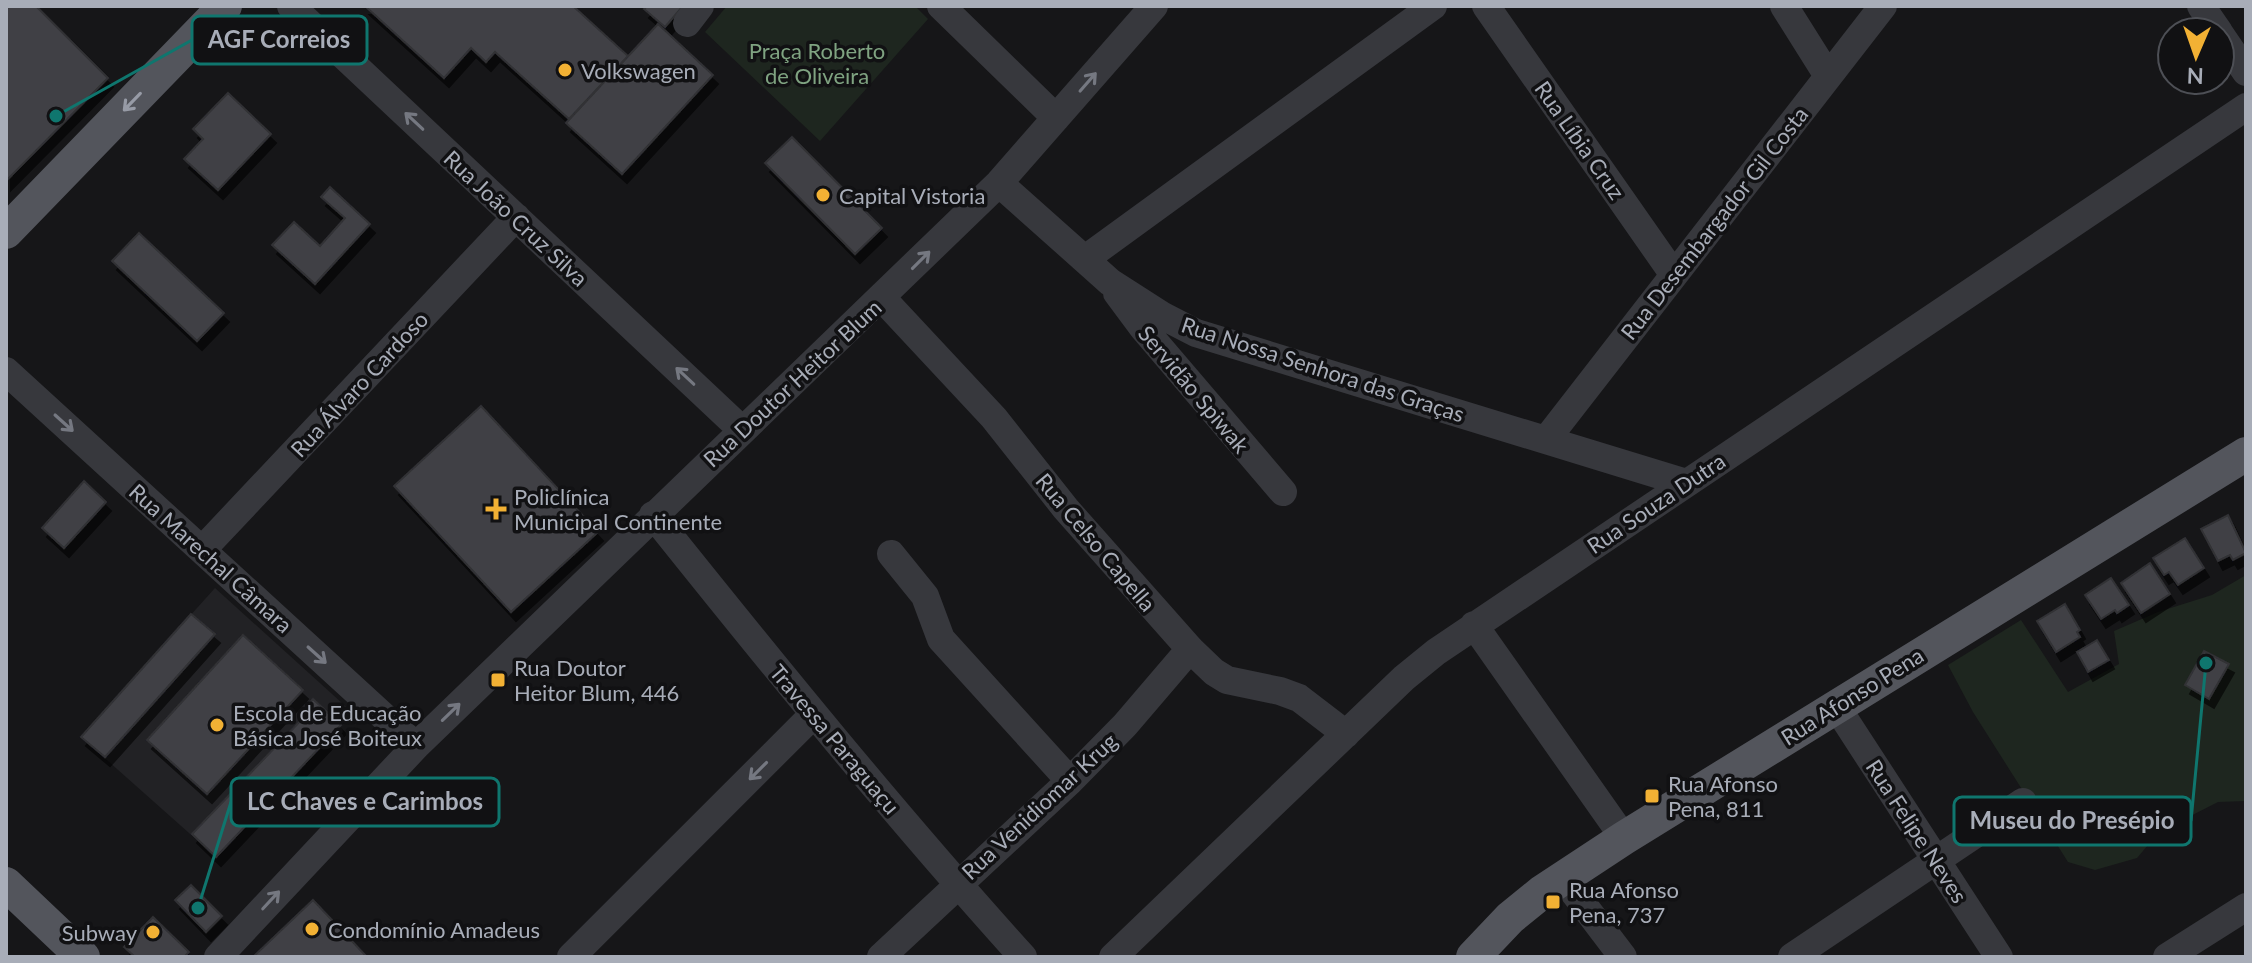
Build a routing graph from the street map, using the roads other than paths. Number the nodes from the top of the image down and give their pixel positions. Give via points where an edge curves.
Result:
1 (225, 6) edge
2 (291, 6) edge
3 (941, 6) edge
4 (1154, 6) edge
5 (1433, 6) edge
6 (1486, 6) edge
7 (1784, 6) edge
8 (1883, 6) edge
9 (1828, 76) junction
10 (2246, 107) edge
11 (1056, 118) junction
12 (999, 183) junction
13 (516, 217) junction
14 (6, 232) edge
15 (1085, 259) junction
16 (1674, 275) junction
17 (1110, 282) junction
18 (882, 298) junction
19 (6, 371) edge
20 (742, 430) junction
21 (1546, 440) junction
22 (2246, 454) edge
23 (1686, 483) junction
24 (1283, 492) dead end
25 (653, 515) junction
26 (202, 550) junction
27 (891, 554) dead end
28 (1474, 625) junction
29 (1190, 649) junction
30 (1836, 706) junction
31 (813, 715) junction
32 (1346, 734) junction
33 (416, 746) junction
34 (1070, 781) junction
35 (2023, 802) dead end
36 (1624, 838) junction
37 (1936, 860) junction
38 (1563, 878) junction
39 (6, 884) edge
40 (957, 884) junction
41 (2246, 907) edge
42 (83, 957) edge
43 (218, 957) edge
44 (571, 957) edge
45 (881, 957) edge
46 (1023, 957) edge
47 (1113, 957) edge
48 (1473, 957) edge
49 (1623, 957) edge
50 (1792, 957) edge
51 (1999, 957) edge
52 (2167, 957) edge

1 -> 14 main road
13 -> 2 street, Rua João Cruz Silva
3 - 11 street
11 -> 4 street, Rua Doutor Heitor Blum
5 - 15 street
6 - 16 street, Rua Líbia Cruz
7 - 9 street
8 - 9 street, Rua Desembargador Gil Costa
9 - 16 street, Rua Desembargador Gil Costa
10 - 23 street, Rua Souza Dutra
11 - 12 street, Rua Doutor Heitor Blum
12 - 15 street, Rua Nossa Senhora das Graças
18 -> 12 street, Rua Doutor Heitor Blum
20 -> 13 street, Rua João Cruz Silva
13 - 26 street, Rua Álvaro Cardoso
15 - 17 street, Rua Nossa Senhora das Graças
16 - 21 street, Rua Desembargador Gil Costa
17 - 21 street, Rua Nossa Senhora das Graças via 1196,333
17 - 24 street, Servidão Spiwak via 1136,320
18 - 20 street, Rua Doutor Heitor Blum
18 - 29 street, Rua Celso Capella via 994,418
19 -> 26 street, Rua Marechal Câmara
20 - 25 street, Rua Doutor Heitor Blum
21 - 23 street, Rua Nossa Senhora das Graças
22 - 30 main road, Rua Afonso Pena
23 - 28 street, Rua Souza Dutra
25 - 31 street, Travessa Paraguaçu
33 -> 25 street, Rua Doutor Heitor Blum
26 -> 33 street, Rua Marechal Câmara
27 - 34 street via 925,596 941,639
28 - 32 street, Rua Souza Dutra via 1404,678
28 - 36 street
29 - 32 street, Rua Celso Capella via 1227,680 1299,698
29 - 34 street, Rua Venidiomar Krug
30 - 36 main road, Rua Afonso Pena
30 - 37 street, Rua Felipe Neves
31 - 40 street, Travessa Paraguaçu
31 -> 44 street
32 - 47 street, Rua Souza Dutra
43 -> 33 street, Rua Doutor Heitor Blum
34 - 40 street, Rua Venidiomar Krug
35 - 37 street
36 - 38 main road, Rua Afonso Pena
37 - 50 street
37 - 51 street, Rua Felipe Neves
38 - 48 main road, Rua Afonso Pena via 1510,918
38 - 49 street
39 - 42 main road
40 - 45 street, Rua Venidiomar Krug
40 - 46 street, Travessa Paraguaçu
41 - 52 street

